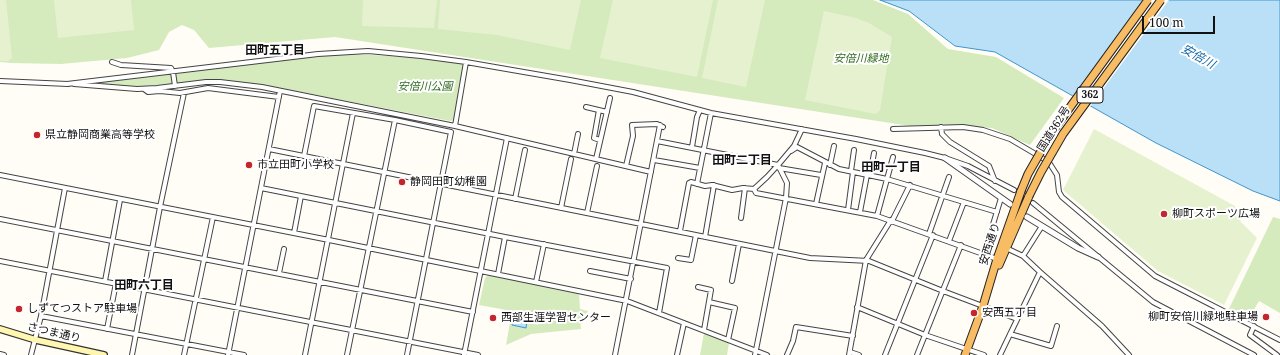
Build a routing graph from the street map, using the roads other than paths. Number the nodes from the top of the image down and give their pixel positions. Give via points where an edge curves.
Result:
1 (1148, 0) edge
2 (1161, 0) edge
3 (112, 62) dead end
4 (466, 62) junction
5 (173, 70) junction
6 (0, 81) edge
7 (67, 84) junction
8 (175, 86) junction
9 (144, 89) junction
10 (280, 91) junction
11 (184, 93) junction
12 (279, 97) junction
13 (610, 98) dead end
14 (586, 107) dead end
15 (600, 110) junction
16 (700, 110) junction
17 (607, 112) junction
18 (353, 113) junction
19 (711, 113) junction
20 (395, 120) junction
21 (455, 126) junction
22 (941, 127) junction
23 (802, 129) junction
24 (893, 129) dead end
25 (578, 134) dead end
26 (507, 138) junction
27 (600, 140) junction
28 (657, 141) junction
29 (834, 146) dead end
30 (692, 147) junction
31 (269, 149) junction
32 (524, 150) dead end
33 (704, 150) junction
34 (854, 150) dead end
35 (874, 153) dead end
36 (574, 154) junction
37 (785, 155) junction
38 (304, 156) junction
39 (893, 157) dead end
40 (945, 158) junction
41 (571, 159) dead end
42 (596, 159) junction
43 (654, 160) junction
44 (825, 163) junction
45 (343, 164) junction
46 (830, 165) junction
47 (597, 166) dead end
48 (626, 166) junction
49 (778, 166) junction
50 (700, 168) junction
51 (384, 172) junction
52 (651, 172) junction
53 (852, 172) junction
54 (0, 175) edge
55 (821, 175) junction
56 (868, 175) junction
57 (949, 177) dead end
58 (887, 179) junction
59 (996, 181) junction
60 (441, 184) junction
61 (697, 184) junction
62 (910, 185) junction
63 (714, 186) junction
64 (65, 188) junction
65 (261, 188) junction
66 (745, 188) junction
67 (754, 189) junction
68 (1018, 190) junction
69 (495, 195) junction
70 (942, 195) junction
71 (301, 196) junction
72 (1029, 196) joint
73 (786, 198) junction
74 (1001, 198) junction
75 (515, 199) junction
76 (120, 200) junction
77 (336, 202) junction
78 (964, 202) junction
79 (1033, 203) dead end
80 (816, 204) junction
81 (1010, 204) dead end
82 (160, 207) junction
83 (561, 208) junction
84 (376, 210) junction
85 (848, 210) junction
86 (860, 212) junction
87 (997, 212) junction
88 (587, 213) junction
89 (877, 216) junction
90 (213, 217) junction
91 (1027, 217) dead end
92 (742, 218) dead end
93 (0, 219) edge
94 (891, 221) junction
95 (433, 222) junction
96 (641, 224) junction
97 (254, 225) junction
98 (1042, 226) junction
99 (57, 230) junction
100 (680, 232) junction
101 (294, 233) junction
102 (488, 233) junction
103 (696, 235) junction
104 (931, 235) junction
105 (505, 237) junction
106 (705, 237) junction
107 (329, 240) junction
108 (112, 241) junction
109 (949, 241) junction
110 (544, 244) junction
111 (740, 244) junction
112 (961, 245) junction
113 (1006, 248) junction
114 (153, 249) junction
115 (369, 249) junction
116 (284, 250) dead end
117 (776, 251) junction
118 (984, 254) junction
119 (1022, 256) junction
120 (1098, 257) junction
121 (204, 258) junction
122 (678, 258) dead end
123 (997, 259) junction
124 (426, 260) junction
125 (866, 260) junction
126 (0, 261) edge
127 (634, 261) junction
128 (246, 267) junction
129 (50, 270) junction
130 (481, 271) junction
131 (590, 271) dead end
132 (1040, 272) junction
133 (279, 273) junction
134 (498, 274) junction
135 (631, 279) junction
136 (915, 280) junction
137 (104, 281) junction
138 (319, 281) junction
139 (732, 281) dead end
140 (536, 282) junction
141 (116, 283) junction
142 (698, 287) dead end
143 (145, 289) junction
144 (361, 290) junction
145 (942, 291) junction
146 (196, 299) junction
147 (627, 300) junction
148 (417, 301) junction
149 (709, 302) junction
150 (983, 306) junction
151 (238, 307) junction
152 (858, 307) junction
153 (472, 312) junction
154 (659, 313) junction
155 (41, 316) junction
156 (1017, 319) junction
157 (312, 322) junction
158 (684, 323) junction
159 (897, 323) junction
160 (1057, 326) dead end
161 (1254, 326) junction
162 (0, 329) edge
163 (107, 329) junction
164 (353, 330) junction
165 (704, 330) junction
166 (1010, 334) junction
167 (136, 335) junction
168 (925, 335) junction
169 (853, 336) junction
170 (36, 340) junction
171 (728, 340) junction
172 (1280, 340) edge
173 (409, 341) junction
174 (186, 344) junction
175 (966, 352) edge
176 (755, 353) edge
177 (0, 354) edge
178 (228, 354) edge
179 (464, 354) edge
180 (849, 354) edge
181 (4, 355) edge
182 (31, 355) edge
183 (104, 355) edge
184 (132, 355) edge
185 (184, 355) edge
186 (244, 355) edge
187 (305, 355) edge
188 (347, 355) edge
189 (406, 355) edge
190 (478, 355) edge
191 (615, 355) edge
192 (677, 355) edge
193 (767, 355) edge
194 (787, 355) edge
195 (859, 355) edge
196 (885, 355) edge
197 (917, 355) edge
198 (984, 355) edge
199 (1000, 355) edge
200 (1129, 355) edge
201 (1254, 355) edge
202 (1277, 355) edge

1 - 68 highway, 国道362号 / 362, bridge via 1052,132
2 - 72 highway, 国道362号 / 362, bridge via 1063,134
3 - 5 street via 121,65 167,67
4 - 5 street via 400,54 353,52
4 - 16 street via 633,92
4 - 21 street
5 - 7 street
5 - 8 street
6 - 7 street
7 - 9 street
8 - 9 street
8 - 10 street via 220,82
9 - 11 street via 148,92
10 - 12 street
10 - 21 street
11 - 12 street via 208,88
11 - 82 street
12 - 31 street
13 - 17 street
14 - 15 street
15 - 17 street
15 - 27 street via 594,138
16 - 19 street
16 - 30 street
17 - 27 street
18 - 20 street
18 - 38 street via 314,106
18 - 45 street
19 - 23 street
19 - 33 street
20 - 51 street
20 - 60 street via 451,132
21 - 26 street
22 - 24 street
22 - 59 street via 942,134 950,142 989,166
22 - 161 street via 964,127 997,134 1044,159 1057,175 1062,197 1156,276
23 - 37 street via 794,146
23 - 40 street
25 - 36 street
26 - 36 street
26 - 69 street
27 - 42 street
28 - 30 street
28 - 43 street
28 - 48 street via 662,126 632,125 633,136
29 - 46 street
30 - 33 street
31 - 38 street
31 - 65 street
32 - 75 street
33 - 49 street
33 - 50 street
34 - 53 street
35 - 56 street
36 - 42 street
37 - 44 street via 797,148
37 - 49 street
38 - 45 street
39 - 58 street
40 - 59 street via 968,166
40 - 74 street
41 - 83 street
42 - 48 street
43 - 50 street
43 - 52 street
44 - 46 street
44 - 55 street
45 - 51 street
45 - 77 street
46 - 53 street
47 - 88 street
48 - 52 street
49 - 55 street
49 - 67 street
49 - 73 street via 787,183
50 - 61 street
51 - 60 street
51 - 84 street
52 - 96 street
53 - 56 street
53 - 85 street
54 - 64 street
55 - 80 street
56 - 58 street
56 - 86 street
57 - 70 street
58 - 62 street
58 - 89 street
59 - 68 street
60 - 69 street
60 - 95 street
61 - 63 street
61 - 100 street via 689,183
62 - 70 street
62 - 94 street
63 - 66 street via 732,190
63 - 106 street
64 - 76 street
64 - 99 street
65 - 71 street
65 - 97 street
66 - 67 street
66 - 92 street
67 - 73 street via 756,193
68 - 123 highway, 安西通り / 362
69 - 75 street
69 - 102 street
70 - 78 street
70 - 104 street
71 - 77 street
71 - 101 street
72 - 113 highway, 安西通り / 362
73 - 80 street
73 - 117 street
74 - 81 street
74 - 87 street
75 - 83 street
76 - 82 street
76 - 108 street
77 - 84 street
77 - 107 street
78 - 87 street
78 - 109 street
79 - 120 street
80 - 85 street
82 - 90 street
82 - 114 street
83 - 88 street
84 - 95 street
84 - 115 street
85 - 86 street
86 - 89 street
87 - 118 street
88 - 96 street
89 - 94 street
90 - 97 street
90 - 121 street
91 - 98 street
93 - 99 street
94 - 104 street
94 - 125 street
95 - 102 street
95 - 124 street
96 - 100 street
96 - 127 street
97 - 101 street
97 - 128 street
98 - 119 street
98 - 120 street
99 - 108 street
99 - 129 street
100 - 103 street
101 - 107 street
102 - 105 street
102 - 130 street
103 - 106 street
103 - 122 street via 691,260
104 - 109 street
104 - 136 street
105 - 110 street
105 - 134 street
106 - 111 street
107 - 115 street
107 - 138 street
108 - 114 street
108 - 137 street
109 - 112 street
110 - 127 street
110 - 140 street
111 - 117 street
111 - 139 street
112 - 118 street
112 - 145 street
113 - 119 street
113 - 150 highway, 安西通り / 362
114 - 121 street
114 - 143 street
115 - 124 street
115 - 144 street
116 - 133 street
117 - 125 street via 810,258
117 - 176 street
118 - 123 street
119 - 132 street
120 - 201 street via 1153,302
121 - 128 street
121 - 146 street
123 - 150 highway, 安西通り / 362
124 - 130 street
124 - 148 street
125 - 136 street
125 - 152 street
126 - 129 street
127 - 135 street
127 - 154 street via 667,268
128 - 133 street
128 - 151 street
129 - 137 street
129 - 155 street
130 - 134 street
130 - 153 street
131 - 135 street
132 - 156 street
132 - 200 street via 1102,326
133 - 138 street
134 - 140 street
135 - 147 street
136 - 145 street
136 - 159 street
137 - 141 street
138 - 144 street
138 - 157 street
140 - 147 street
141 - 143 street
141 - 163 street
142 - 149 street via 711,290
143 - 146 street
143 - 167 street
144 - 148 street
144 - 164 street
145 - 150 street
145 - 168 street
146 - 151 street
146 - 174 street
147 - 154 street
147 - 191 street
148 - 153 street
148 - 173 street
149 - 165 street
149 - 171 street via 735,308
150 - 156 street
150 - 175 highway, 安西通り / 362
151 - 157 street
151 - 178 street
152 - 159 street
152 - 169 street
153 - 179 street
154 - 158 street
155 - 163 street
155 - 170 street
156 - 166 street
157 - 164 street
157 - 187 street
158 - 165 street
158 - 192 street
159 - 168 street
159 - 196 street
160 - 166 street via 1052,346
161 - 172 street
161 - 202 street via 1250,335
162 - 170 main road, さつま通り
163 - 167 street
164 - 173 street
164 - 188 street
165 - 171 street
166 - 199 street
167 - 174 street
167 - 184 street
168 - 175 street
168 - 197 street
169 - 180 street
169 - 194 street via 796,327
170 - 182 street
170 - 183 main road, さつま通り
171 - 176 street
173 - 179 street
173 - 189 street
174 - 178 street
174 - 185 street
175 - 198 street
176 - 193 street
177 - 181 street
178 - 186 street
179 - 190 street
180 - 195 street

